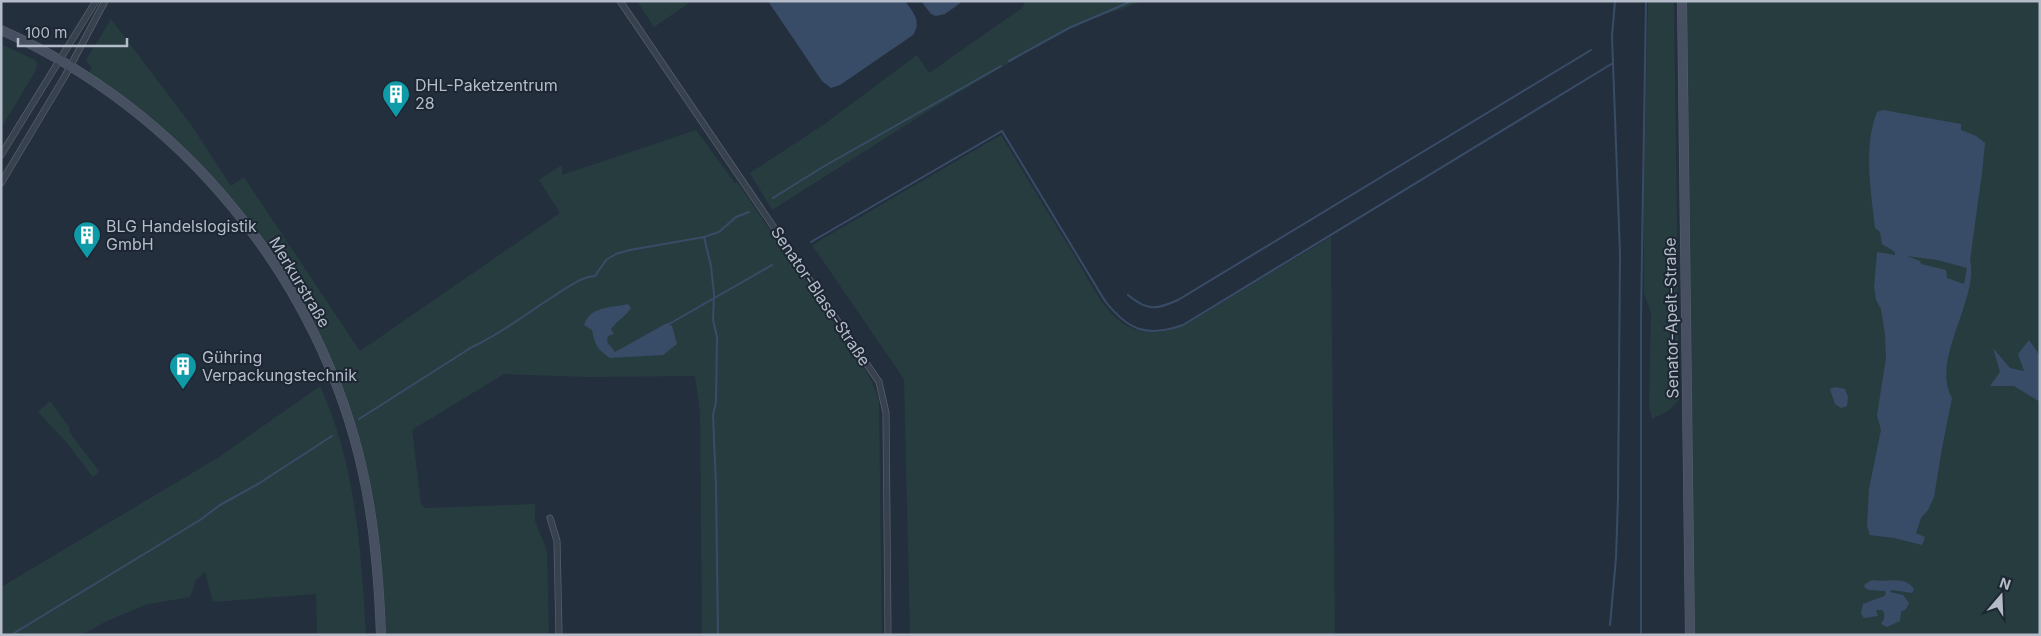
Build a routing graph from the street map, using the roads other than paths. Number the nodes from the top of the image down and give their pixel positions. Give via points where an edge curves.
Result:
1 (96, 1) edge
2 (105, 1) edge
3 (620, 1) edge
4 (1682, 1) edge
5 (1, 30) edge
6 (60, 59) junction
7 (71, 66) junction
8 (1, 155) edge
9 (1, 183) edge
10 (550, 518) dead end
11 (381, 635) edge
12 (560, 635) edge
13 (888, 635) edge
14 (1690, 635) edge

1 - 6 street
2 - 7 street
3 - 13 street, Senator-Blase-Straße via 879,382 886,413
4 - 14 street, Senator-Apelt-Straße
5 - 6 street, Merkurstraße
6 - 7 street, Merkurstraße
6 - 8 street
7 - 9 street
7 - 11 street, Merkurstraße via 134,110 203,173 258,241 298,304 339,391 362,471 374,536
10 - 12 street via 558,541

